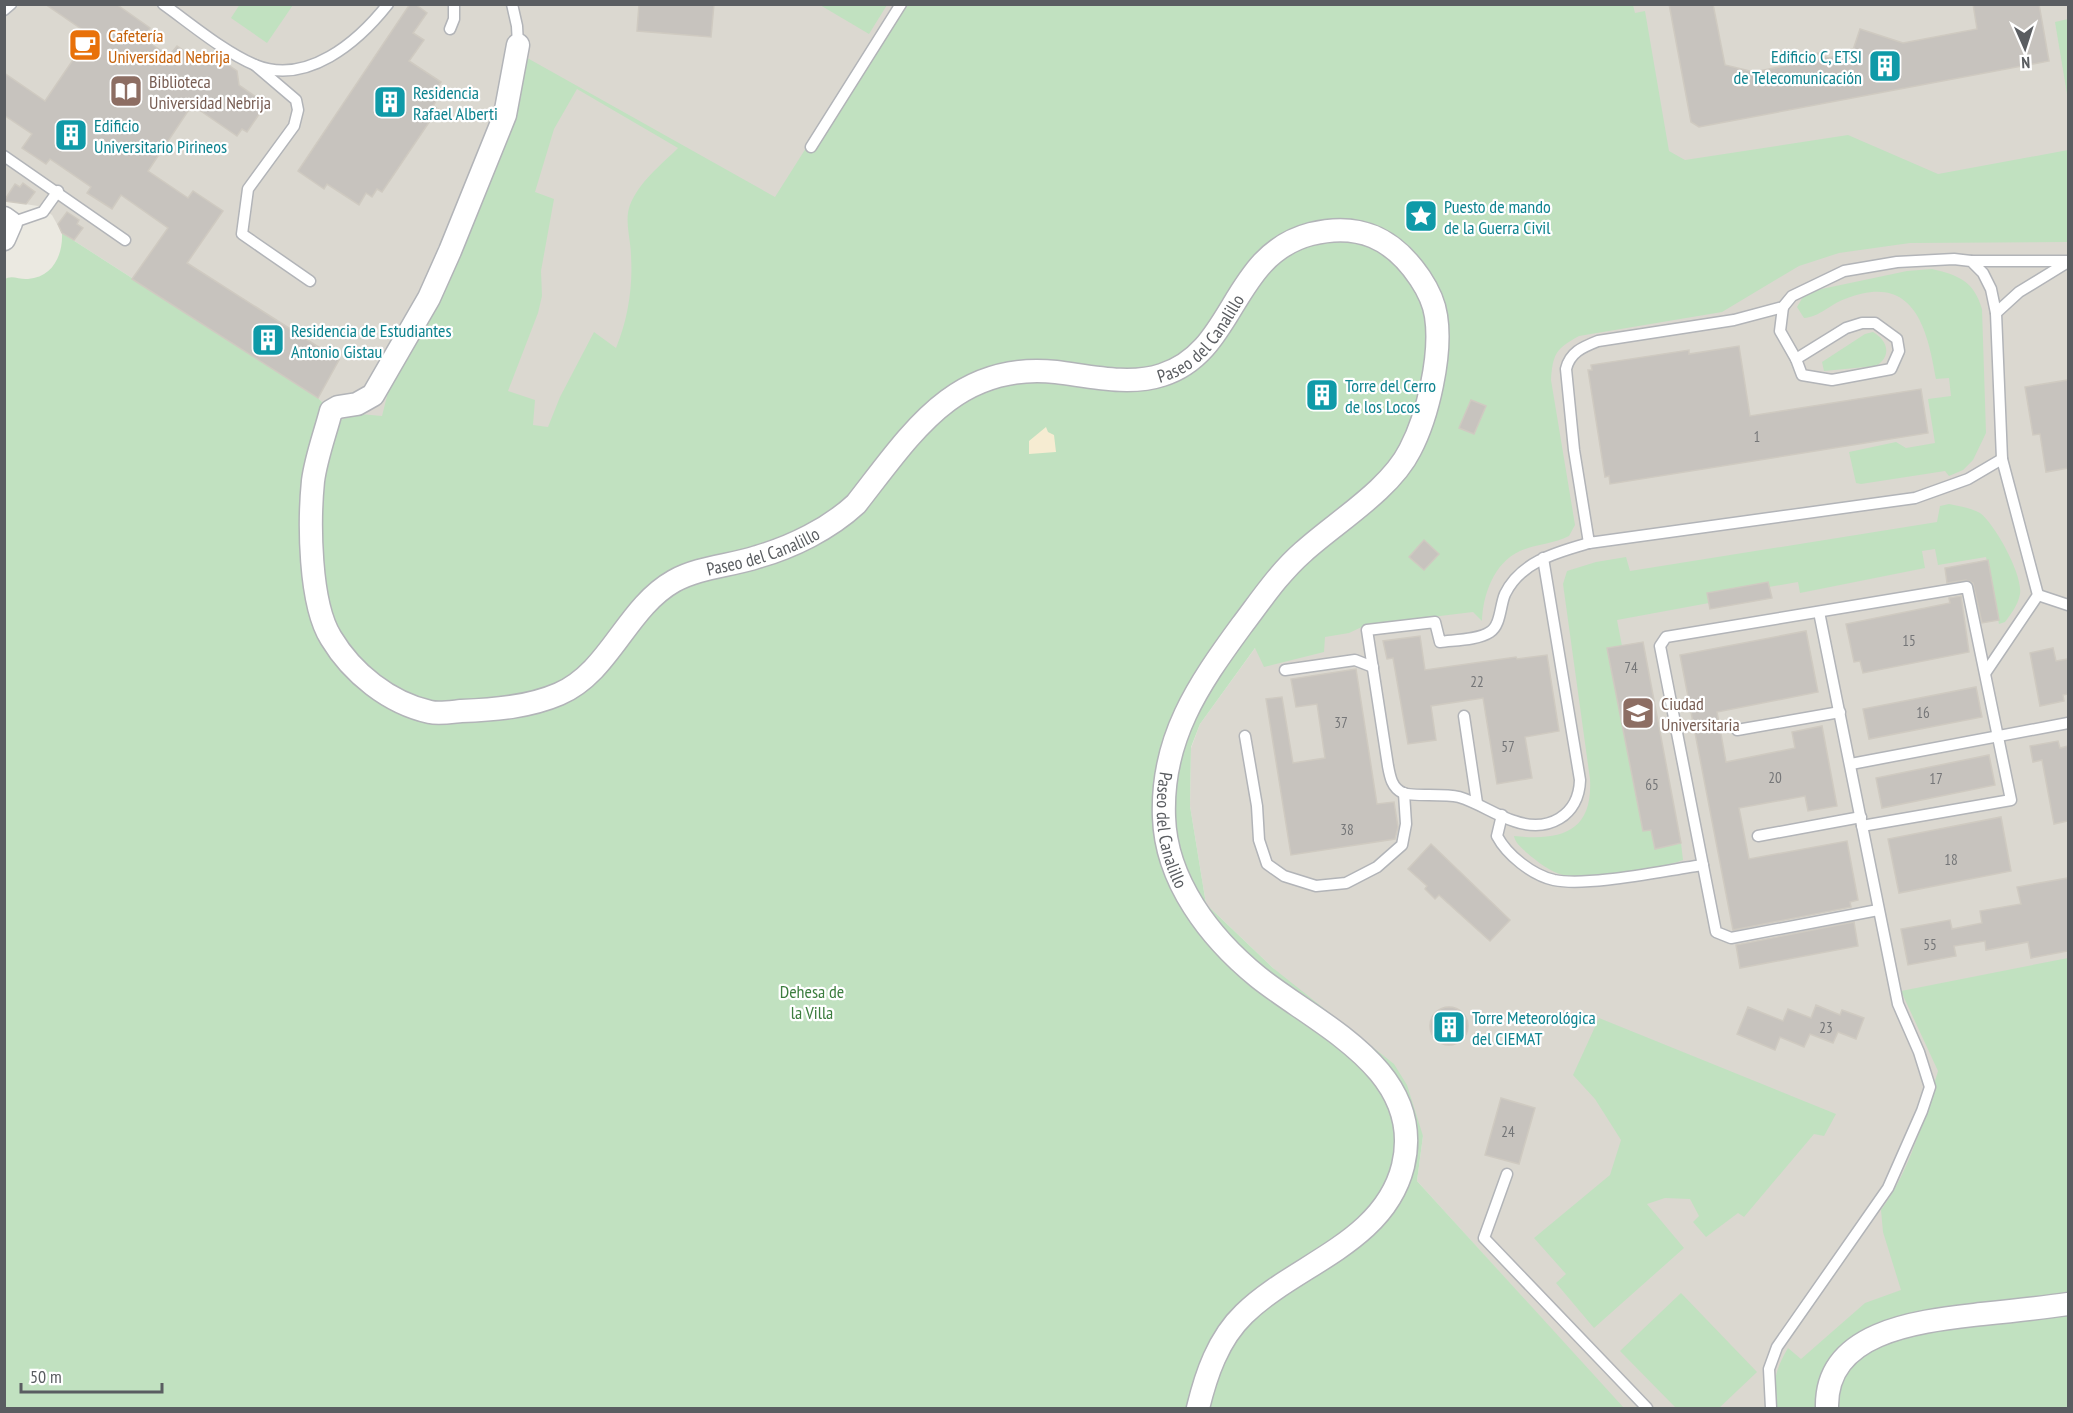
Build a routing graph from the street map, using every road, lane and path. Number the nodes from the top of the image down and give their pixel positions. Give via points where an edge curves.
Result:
1 (10, 4) edge
2 (163, 4) edge
3 (388, 4) edge
4 (454, 4) edge
5 (512, 4) edge
6 (901, 4) edge
7 (4, 10) edge
8 (450, 29) dead end
9 (518, 45) joint
10 (255, 65) junction
11 (811, 147) dead end
12 (4, 156) edge
13 (58, 191) junction
14 (7, 227) edge
15 (125, 240) dead end
16 (1971, 261) junction
17 (2068, 262) edge
18 (310, 281) dead end
19 (1783, 307) junction
20 (1996, 313) junction
21 (1796, 359) junction
22 (2002, 459) junction
23 (1589, 543) junction
24 (1543, 558) junction
25 (2037, 595) junction
26 (2068, 605) edge
27 (1819, 612) junction
28 (1373, 668) junction
29 (1285, 670) dead end
30 (1986, 672) junction
31 (1840, 712) junction
32 (1464, 716) dead end
33 (2068, 723) edge
34 (1737, 730) dead end
35 (1245, 736) dead end
36 (1999, 736) junction
37 (1851, 764) junction
38 (1404, 794) junction
39 (1478, 803) junction
40 (1502, 815) junction
41 (1861, 822) junction
42 (1758, 836) dead end
43 (1703, 865) junction
44 (1878, 910) junction
45 (1507, 1174) dead end
46 (2068, 1304) edge
47 (1198, 1408) edge
48 (1647, 1408) edge
49 (1771, 1408) edge
50 (1827, 1408) edge

1 - 7 lane
2 - 10 lane
3 - 10 lane via 362,34 334,55 293,69
4 - 8 lane
5 - 9 lane
6 - 11 lane
9 - 47 street, Paseo del Canalillo via 504,115 429,298 373,395 331,411 313,480 311,546 317,596 330,637 362,676 388,696 430,712 486,711 532,703 582,681 657,593 694,572 758,557 822,530 842,517 934,409 984,380 1034,370 1146,379 1179,368 1218,332 1238,293 1256,269 1281,246 1306,235 1358,231 1385,242 1402,254 1429,291 1436,313 1435,364 1417,437 1407,457 1393,475 1276,579 1198,686 1185,710 1166,775 1164,819 1170,856 1202,919 1252,973 1337,1033 1381,1071 1398,1102 1405,1134 1402,1169 1375,1218 1359,1233 1272,1290 1242,1316 1206,1374
10 - 18 lane via 296,100 298,110 294,126 248,189 242,234
12 - 13 lane
13 - 14 lane via 43,212
13 - 15 lane
16 - 17 lane
16 - 19 lane via 1898,262 1844,271 1792,296
16 - 20 lane via 1991,289
17 - 20 lane via 2019,292
19 - 21 lane via 1780,331
19 - 23 lane via 1734,320 1598,341 1568,359 1574,450
20 - 22 lane
21 - 21 lane via 1802,375 1832,380 1891,369 1899,351 1897,339 1887,330 1875,323 1862,323 1846,328
22 - 23 lane via 1968,479 1915,498
22 - 25 lane
23 - 24 lane
24 - 28 lane via 1524,570 1506,592 1490,632 1440,642 1435,622 1367,630
24 - 40 lane via 1580,780 1579,795 1575,806 1551,823 1518,823
25 - 26 lane
25 - 30 lane
27 - 30 lane via 1967,587
27 - 31 lane
27 - 43 lane via 1666,637 1660,645
28 - 29 lane via 1355,660
28 - 38 lane via 1392,784
30 - 36 lane
31 - 34 lane
31 - 37 lane
32 - 39 lane
33 - 36 lane
35 - 38 lane via 1259,840 1267,864 1284,876 1316,886 1346,883 1377,867 1402,845 1406,824
36 - 37 lane
36 - 41 lane via 2011,800
37 - 41 lane
38 - 39 lane via 1457,796
39 - 40 lane
40 - 43 lane via 1496,829 1504,850 1554,880 1586,880
41 - 42 lane
41 - 44 lane
43 - 44 lane via 1716,932 1731,938
44 - 49 lane via 1898,1004 1930,1087 1912,1139 1888,1188 1777,1347 1769,1369
45 - 48 lane via 1484,1238
46 - 50 street via 1945,1318 1881,1333 1847,1355 1835,1369

